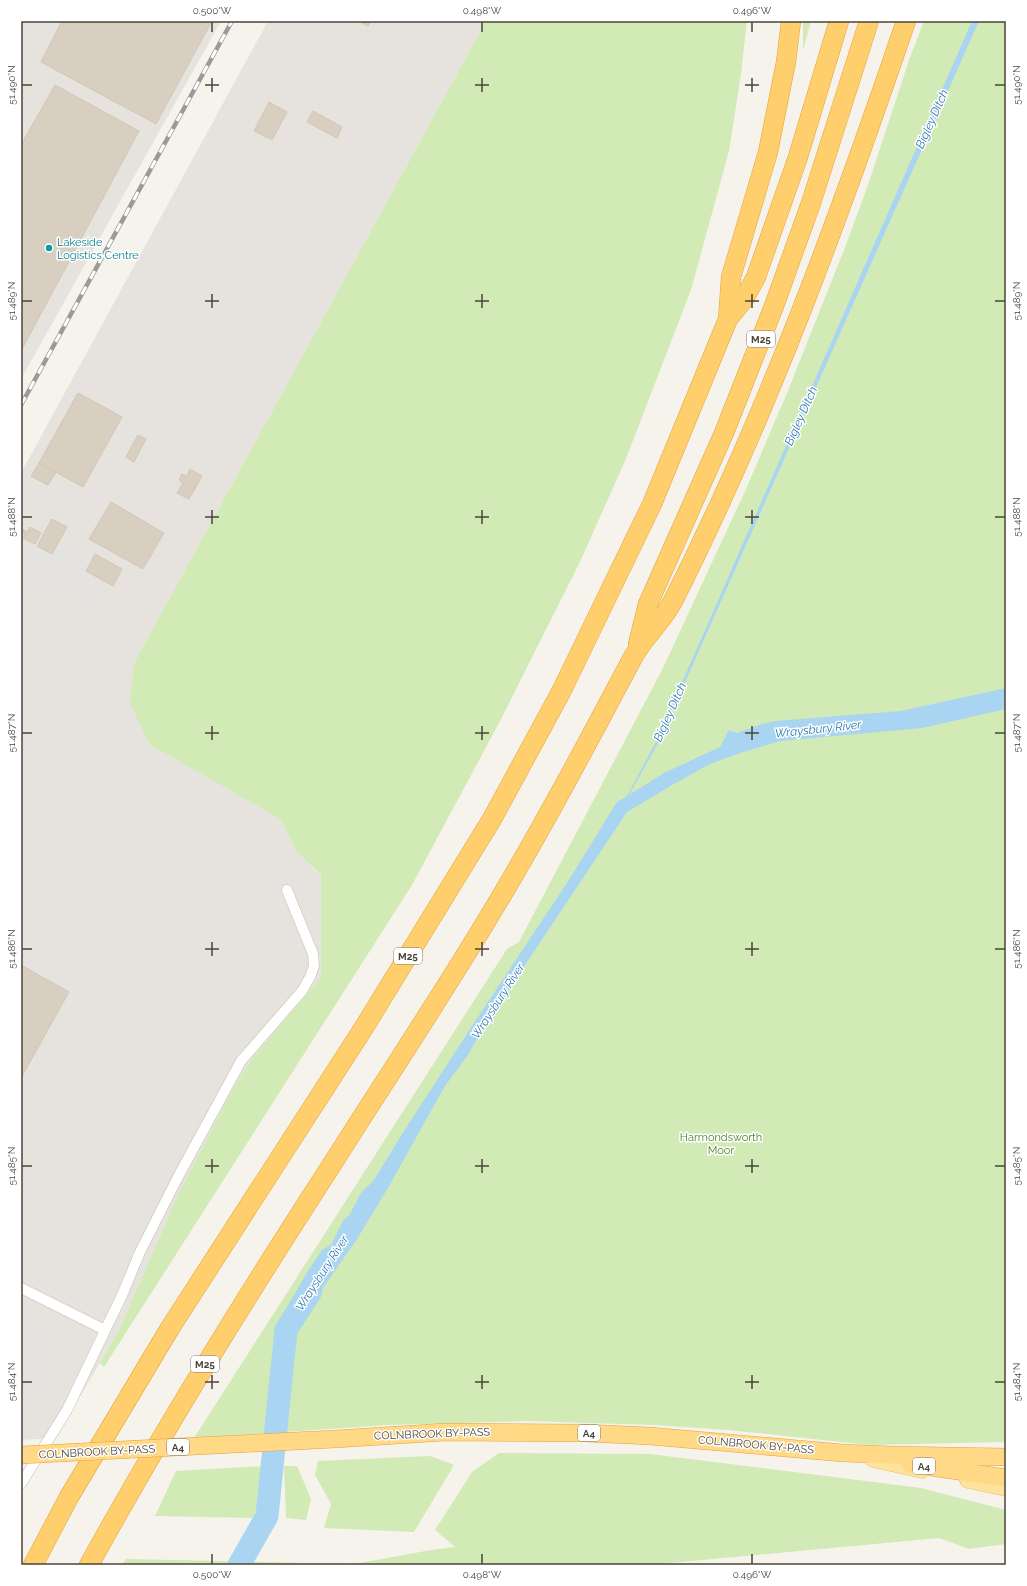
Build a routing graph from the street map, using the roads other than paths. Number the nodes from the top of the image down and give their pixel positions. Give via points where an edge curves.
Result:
1 (791, 21) edge
2 (839, 21) edge
3 (868, 21) edge
4 (906, 21) edge
5 (728, 319) junction
6 (637, 651) junction
7 (288, 890) dead end
8 (21, 1288) edge
9 (105, 1330) junction
10 (843, 1453) junction
11 (21, 1455) edge
12 (1006, 1457) edge
13 (1006, 1478) edge
14 (21, 1484) edge
15 (1006, 1488) edge
16 (33, 1565) edge
17 (88, 1565) edge

1 - 5 highway via 786,62 771,137 732,277
2 - 5 highway, M25 via 798,157 756,277 744,299
3 - 6 highway, M25 via 811,204 777,298 724,433 648,604
4 - 6 highway via 833,228 754,426 670,607
5 - 16 highway, M25 via 648,511 561,692 492,820 363,1029 170,1328 69,1497
6 - 17 highway, M25 via 495,907 184,1399
7 - 9 street via 313,954 314,966 310,977 302,991 241,1061 140,1252
8 - 9 street
9 - 14 street via 67,1410
10 - 11 highway, COLNBROOK BY-PASS / A4, bridge via 650,1436 446,1432
10 - 12 highway, A4
10 - 13 highway, A4
10 - 15 main road

